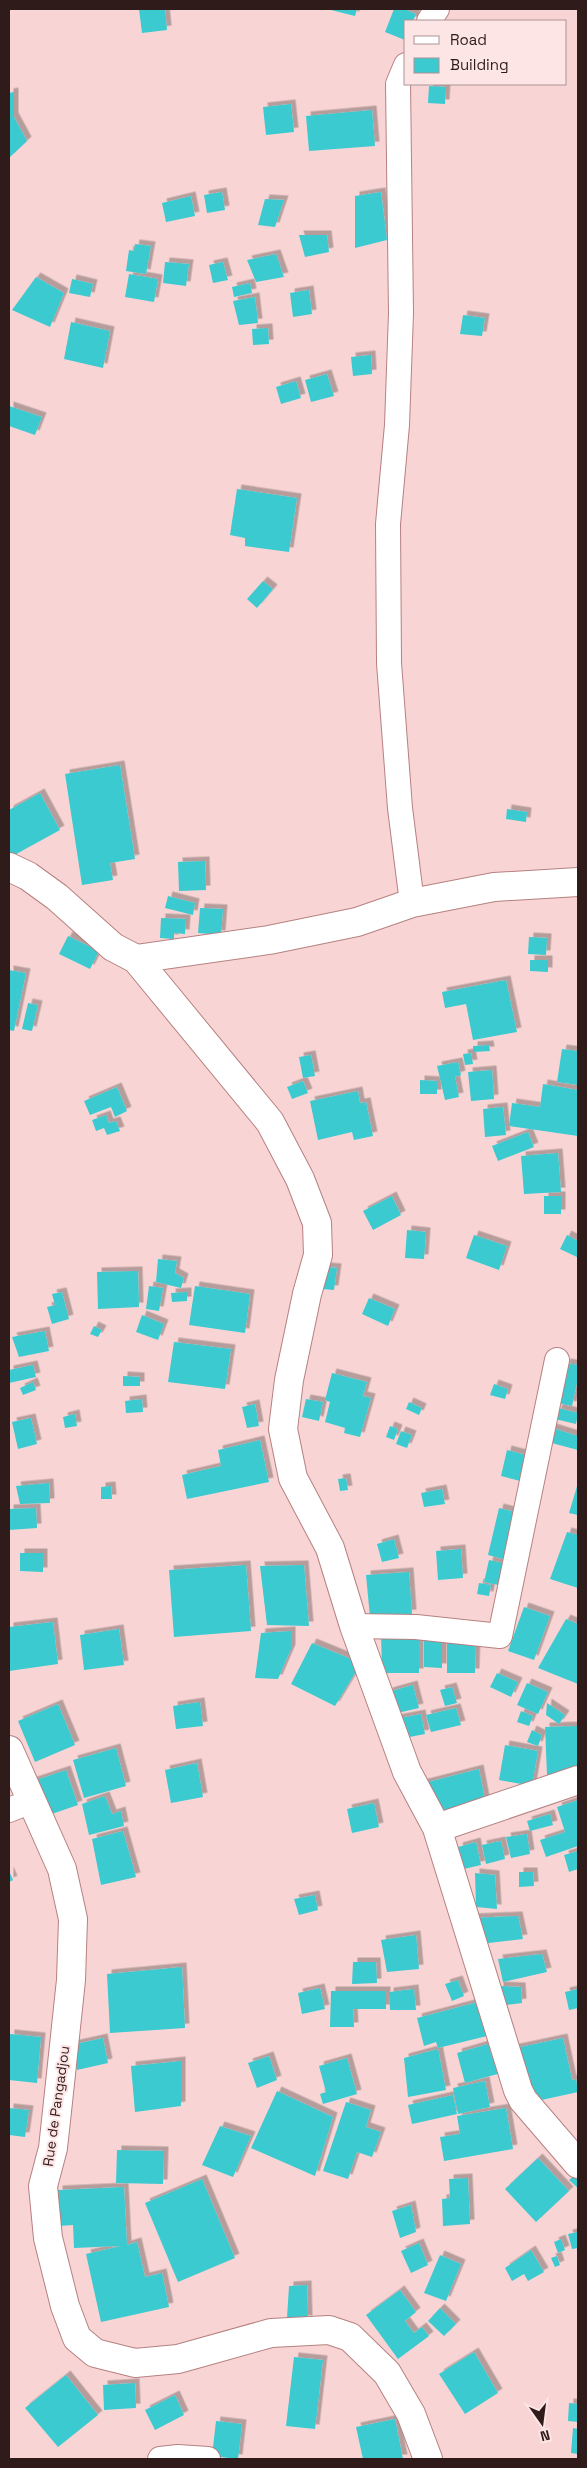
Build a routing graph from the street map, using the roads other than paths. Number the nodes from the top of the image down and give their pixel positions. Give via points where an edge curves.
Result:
1 (438, 9) edge
2 (430, 20) edge
3 (404, 70) edge
4 (9, 867) edge
5 (578, 882) edge
6 (412, 903) junction
7 (136, 959) junction
8 (557, 1360) dead end
9 (354, 1626) junction
10 (9, 1750) edge
11 (578, 1780) edge
12 (20, 1806) edge
13 (437, 1828) junction
14 (578, 2164) edge
15 (160, 2459) edge
16 (208, 2459) edge
17 (428, 2459) edge

1 - 2 street
3 - 6 street via 398,84 401,313 397,424 388,524 389,653 400,808
4 - 7 street via 57,897 113,947
5 - 6 street via 494,887
6 - 7 street via 357,922 277,938
7 - 9 street via 270,1122 300,1179 317,1223 318,1255 305,1303 283,1429 293,1478 330,1548
8 - 9 street via 500,1636 416,1627
9 - 13 street via 406,1772
10 - 12 street, Rue de Pangadjou
11 - 13 street
12 - 17 street, Rue de Pangadjou via 62,1869 73,1919 71,1980 58,2102 53,2148 44,2186 48,2238 65,2306 77,2338 95,2353 135,2363 178,2359 271,2333 329,2330 350,2337 387,2373 411,2414
13 - 14 street via 518,2090
15 - 16 street

